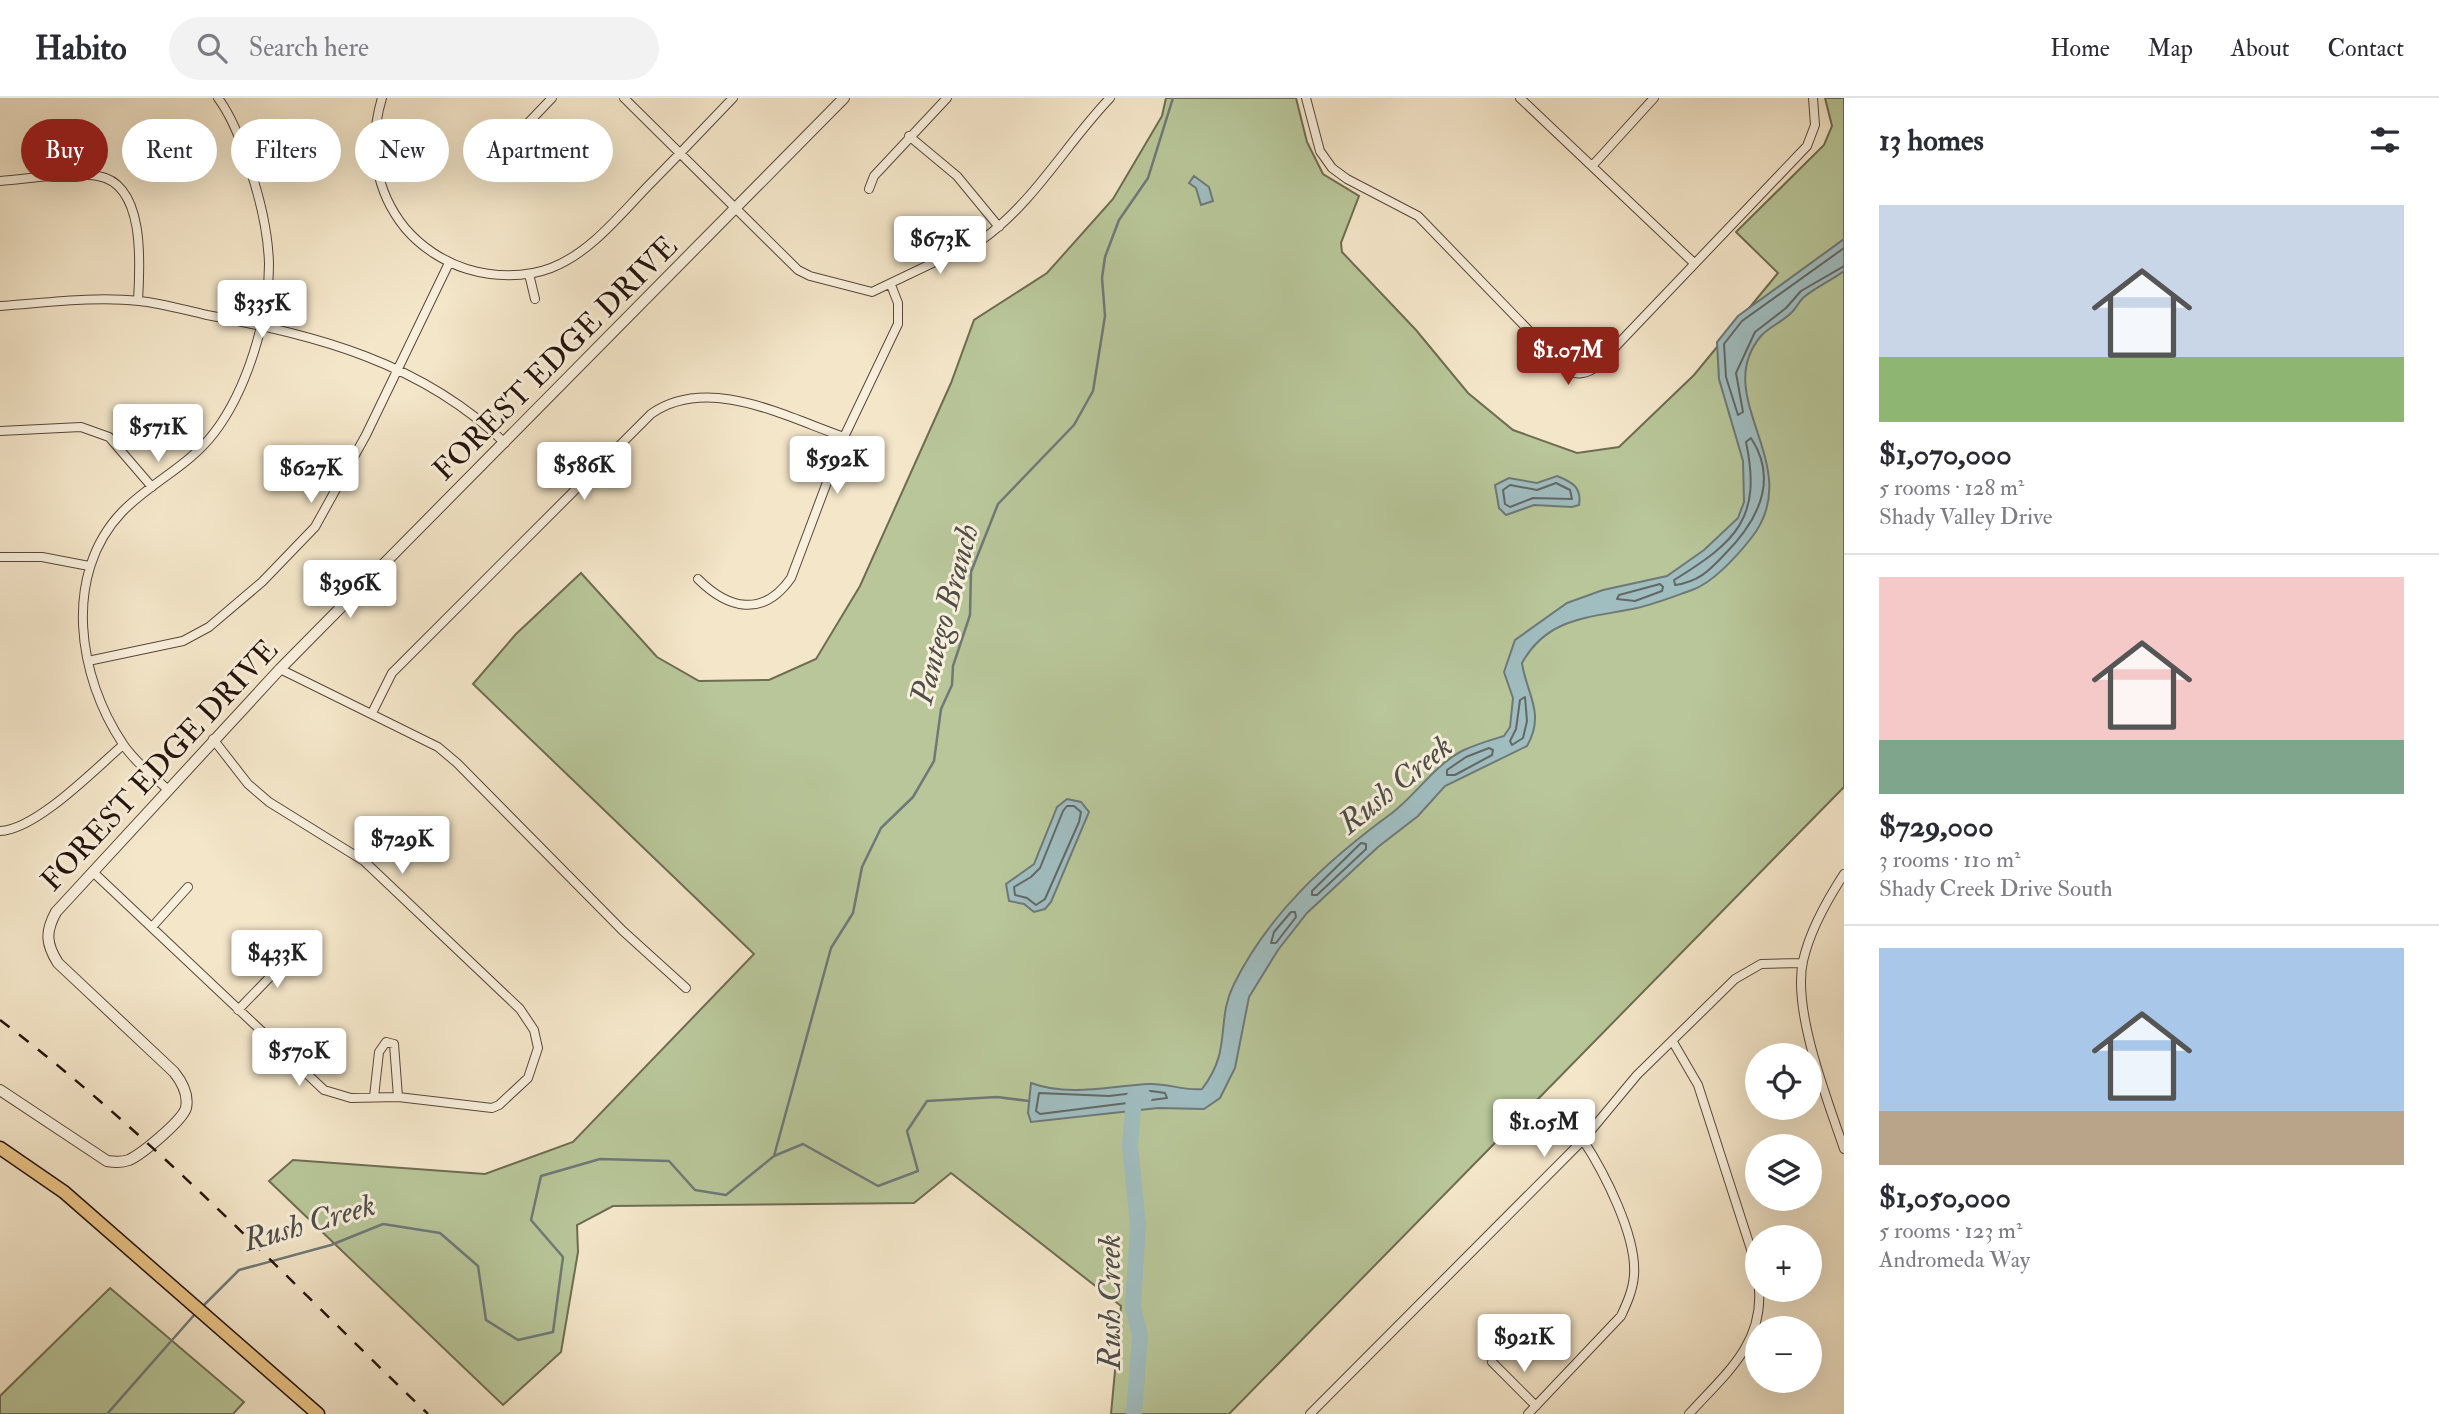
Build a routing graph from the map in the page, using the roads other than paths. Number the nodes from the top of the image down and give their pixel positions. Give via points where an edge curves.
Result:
1 (218, 98) edge
2 (382, 98) edge
3 (552, 98) edge
4 (624, 98) edge
5 (733, 98) edge
6 (844, 98) edge
7 (947, 98) edge
8 (1110, 98) edge
9 (1306, 98) edge
10 (1520, 98) edge
11 (1654, 98) edge
12 (1813, 98) edge
13 (532, 119) edge
14 (909, 136) junction
15 (681, 152) junction
16 (1594, 165) junction
17 (0, 181) edge
18 (869, 189) dead end
19 (738, 207) junction
20 (999, 227) junction
21 (449, 262) junction
22 (1694, 263) junction
23 (529, 274) junction
24 (891, 285) junction
25 (535, 299) dead end
26 (138, 301) junction
27 (0, 306) edge
28 (261, 324) junction
29 (396, 368) junction
30 (0, 431) edge
31 (844, 437) junction
32 (505, 443) junction
33 (152, 487) junction
34 (0, 557) edge
35 (89, 566) junction
36 (698, 579) dead end
37 (88, 661) junction
38 (280, 669) junction
39 (372, 713) junction
40 (213, 739) junction
41 (123, 745) junction
42 (167, 789) junction
43 (0, 831) edge
44 (93, 872) junction
45 (1844, 874) edge
46 (188, 887) dead end
47 (152, 927) junction
48 (295, 951) dead end
49 (1802, 962) junction
50 (686, 988) dead end
51 (238, 1010) junction
52 (1673, 1042) junction
53 (0, 1090) edge
54 (374, 1097) junction
55 (398, 1097) junction
56 (1583, 1140) junction
57 (0, 1148) edge
58 (1844, 1149) edge
59 (1745, 1231) edge
60 (1758, 1302) edge
61 (1492, 1362) dead end
62 (1536, 1406) junction
63 (318, 1414) edge
64 (1310, 1414) edge
65 (1528, 1414) edge
66 (1689, 1414) edge

1 - 28 street via 237,131 262,203 269,265
2 - 21 street via 374,141 383,193 412,237
3 - 13 street
4 - 15 street
5 - 15 street
6 - 19 street, FOREST EDGE DRIVE
7 - 14 street
8 - 20 street via 1035,191
9 - 22 street via 1320,151 1332,168 1418,216 1568,371 1592,371
10 - 16 street
11 - 16 street
12 - 22 street via 1815,125 1807,146
14 - 18 street via 874,176
14 - 20 street via 957,176
15 - 19 street
15 - 23 street via 583,251
16 - 22 street
17 - 26 street via 100,176 119,185 132,209 141,250
19 - 24 street via 798,270 864,292
19 - 32 street, FOREST EDGE DRIVE
20 - 24 street
21 - 23 street via 482,274
21 - 29 street
23 - 25 street
24 - 31 street via 898,303 898,324
26 - 27 street
26 - 28 street
28 - 29 street via 341,345
28 - 33 street via 236,398 214,433 193,456
29 - 32 street via 459,402
29 - 37 street via 366,435 315,527 262,582 209,627 183,641
30 - 33 street via 81,427 109,437
31 - 36 street via 787,584 761,603 737,605 723,601
31 - 39 street via 729,400 704,397 665,404 392,673
32 - 38 street, FOREST EDGE DRIVE
33 - 35 street via 121,513 103,536
34 - 35 street via 42,556
35 - 37 street via 83,617
37 - 41 street via 100,703
38 - 39 street
38 - 40 street, FOREST EDGE DRIVE
39 - 50 street via 419,736 457,763
40 - 42 street, FOREST EDGE DRIVE
40 - 55 street via 268,802 348,849 407,900 520,1009 534,1030 538,1048 528,1078 492,1108
41 - 42 street
41 - 43 street via 38,815
42 - 44 street, FOREST EDGE DRIVE
44 - 47 street
44 - 53 street, FOREST EDGE DRIVE via 48,925 51,951 58,963 174,1072 183,1084 186,1109 138,1155 117,1163 107,1161
45 - 49 street via 1821,913
46 - 47 street
47 - 51 street
48 - 51 street
49 - 52 street via 1761,964 1746,971
49 - 58 street via 1811,1046
51 - 54 street via 324,1090 351,1098
52 - 56 street via 1636,1075
52 - 59 street via 1698,1084
54 - 55 street
54 - 55 street via 379,1052 386,1042 394,1044 396,1052
56 - 62 street via 1600,1166 1624,1226 1634,1273 1630,1296 1621,1316
56 - 64 street
57 - 63 main road via 64,1192
60 - 66 street via 1757,1318 1742,1355
61 - 62 street
62 - 65 street

